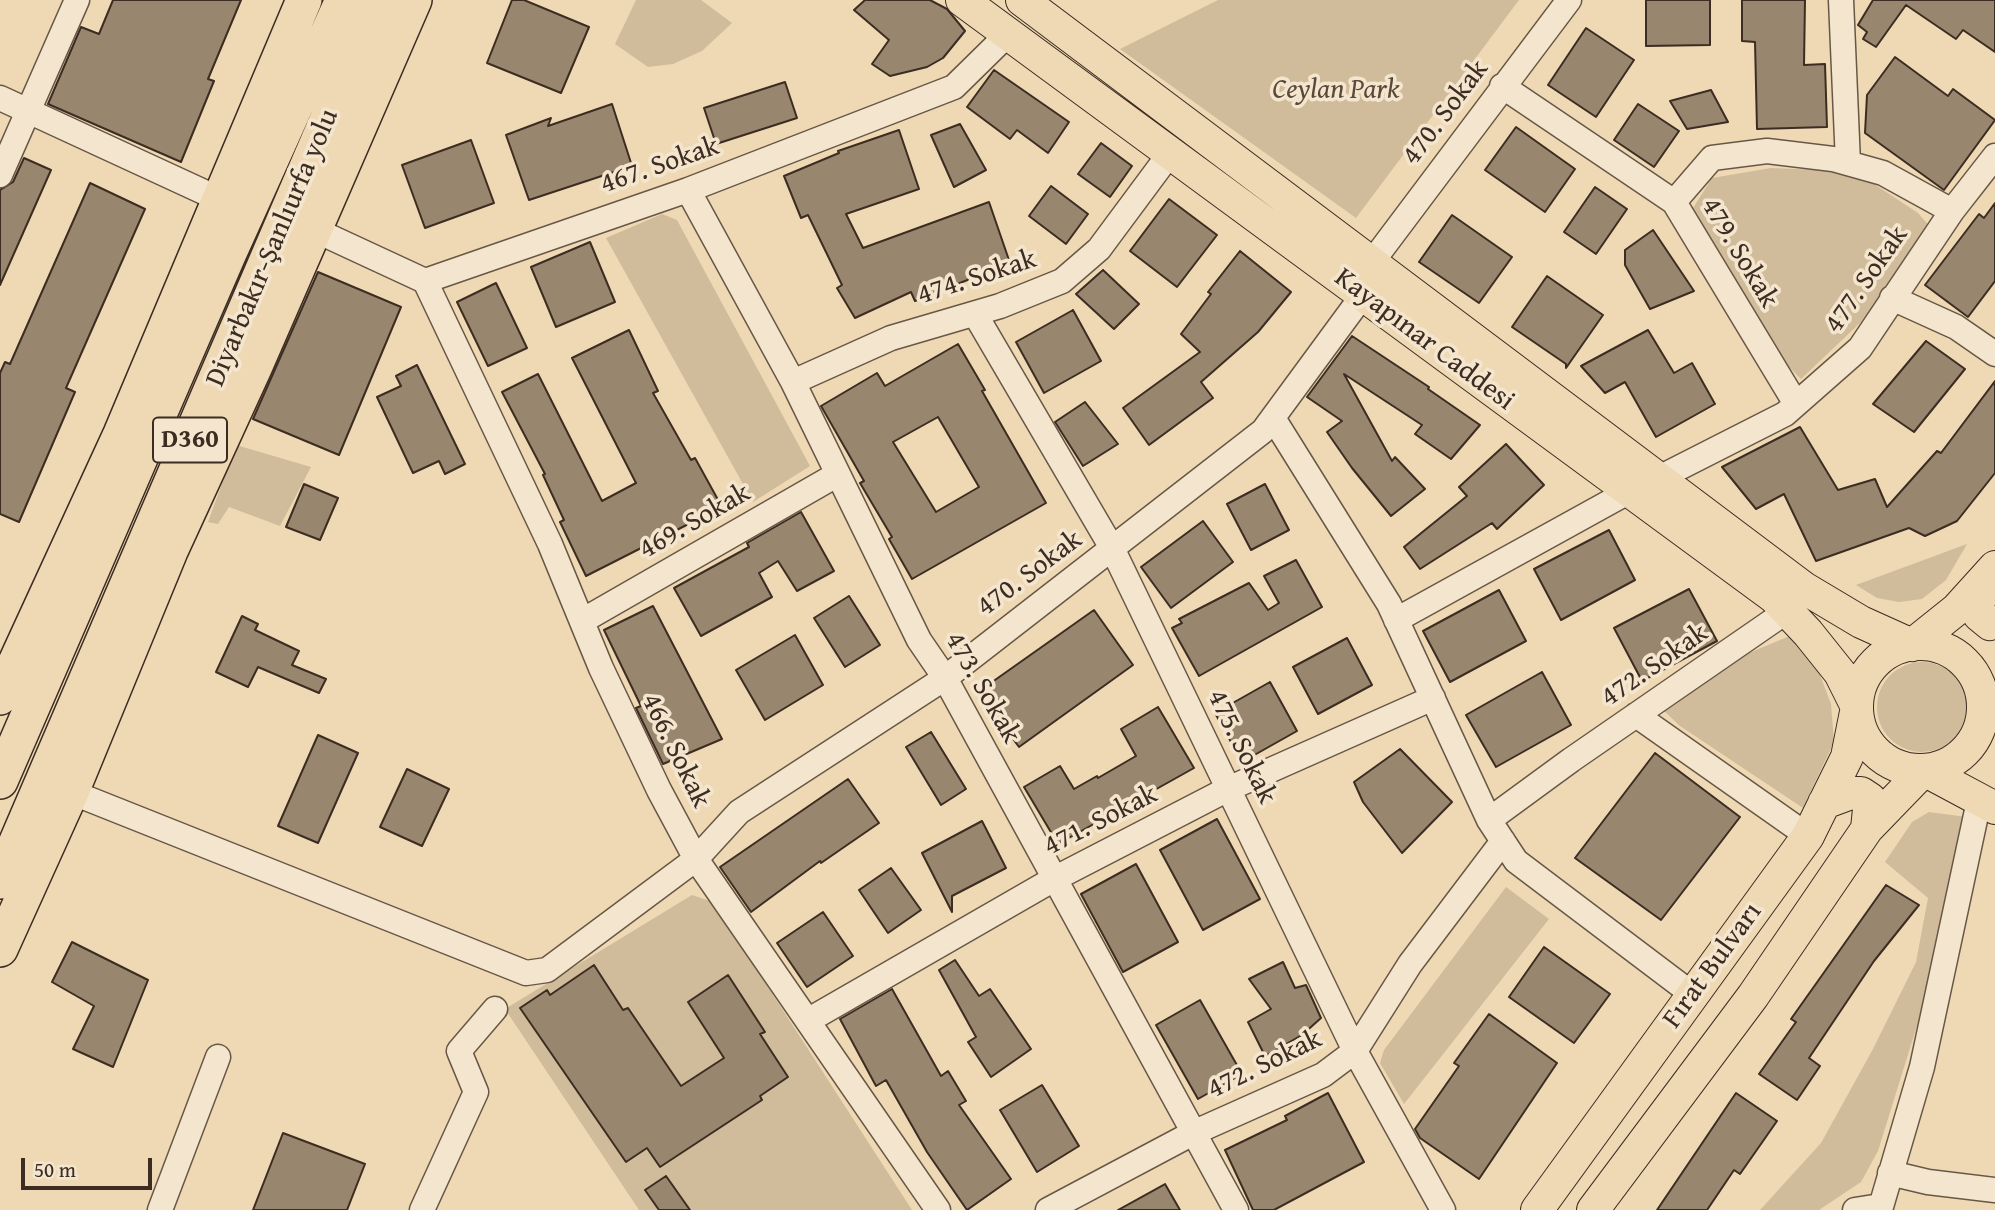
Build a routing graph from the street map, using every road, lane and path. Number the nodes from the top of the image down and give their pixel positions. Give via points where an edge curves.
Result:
1 (77, 0) edge
2 (304, 0) edge
3 (343, 0) edge
4 (379, 0) edge
5 (414, 0) edge
6 (962, 0) edge
7 (1022, 0) edge
8 (1569, 0) edge
9 (1841, 0) edge
10 (1009, 33) junction
11 (1502, 86) junction
12 (0, 98) edge
13 (29, 109) junction
14 (1171, 152) junction
15 (1995, 156) edge
16 (1848, 163) junction
17 (0, 174) edge
18 (688, 190) junction
19 (219, 199) junction
20 (1674, 202) junction
21 (1952, 211) junction
22 (316, 230) junction
23 (1372, 262) junction
24 (425, 281) junction
25 (1363, 295) junction
26 (1892, 298) junction
27 (975, 314) junction
28 (1995, 354) edge
29 (793, 382) junction
30 (1796, 404) junction
31 (1273, 418) junction
32 (838, 474) junction
33 (1659, 478) junction
34 (1628, 492) junction
35 (114, 518) junction
36 (1112, 548) junction
37 (170, 551) junction
38 (1995, 567) edge
39 (44, 598) junction
40 (1836, 605) junction
41 (1396, 620) junction
42 (582, 621) junction
43 (1798, 622) junction
44 (1995, 622) edge
45 (1912, 645) junction
46 (1995, 668) edge
47 (945, 678) junction
48 (0, 697) edge
49 (1433, 698) junction
50 (79, 699) junction
51 (1857, 707) junction
52 (1989, 708) edge
53 (1636, 715) junction
54 (1924, 770) junction
55 (0, 781) edge
56 (1228, 789) junction
57 (71, 792) junction
58 (1991, 798) edge
59 (1824, 803) junction
60 (1489, 820) junction
61 (1867, 830) junction
62 (1808, 836) junction
63 (1503, 841) junction
64 (696, 859) junction
65 (1054, 878) junction
66 (0, 881) edge
67 (0, 949) edge
68 (1692, 994) junction
69 (495, 1009) dead end
70 (809, 1020) junction
71 (1355, 1051) junction
72 (218, 1056) dead end
73 (1193, 1133) junction
74 (1890, 1173) junction
75 (1995, 1190) edge
76 (1880, 1208) edge
77 (160, 1210) edge
78 (422, 1210) edge
79 (938, 1210) edge
80 (1048, 1210) edge
81 (1236, 1210) edge
82 (1443, 1210) edge
83 (1537, 1210) edge
84 (1593, 1210) edge
85 (1855, 1210) edge

1 - 13 street
2 - 19 highway
3 - 35 highway, Diyarbakır-Şanlıurfa yolu / D360
4 - 50 highway, Diyarbakır-Şanlıurfa yolu / D360
5 - 22 highway
6 - 10 main road, Kayapınar Caddesi
7 - 23 main road, Kayapınar Caddesi
8 - 11 street, 470. Sokak
9 - 16 street
10 - 14 main road, Kayapınar Caddesi
10 - 18 street, 467. Sokak via 954,87
11 - 20 street, 479. Sokak
11 - 23 street, 470. Sokak
12 - 13 street
13 - 17 street
13 - 19 street
14 - 25 main road, Kayapınar Caddesi
14 - 27 street, 474. Sokak via 1079,269 1024,298
15 - 21 street, 477. Sokak
16 - 20 street via 1767,151 1712,158
16 - 21 street via 1883,173
18 - 24 street, 467. Sokak
18 - 29 street, 473. Sokak
19 - 39 highway via 121,434
20 - 30 street, 479. Sokak
21 - 26 street, 477. Sokak
22 - 24 street
22 - 37 highway
23 - 33 main road, Kayapınar Caddesi
24 - 42 street, 466. Sokak
25 - 31 street, 470. Sokak
25 - 34 main road, Kayapınar Caddesi
26 - 28 street via 1956,327
26 - 30 street, 477. Sokak via 1860,348
27 - 29 street, 474. Sokak via 891,338
27 - 36 street, 475. Sokak
29 - 32 street, 473. Sokak
30 - 33 street, 477. Sokak via 1785,414
31 - 36 street, 470. Sokak via 1263,431
31 - 41 street
32 - 42 street, 469. Sokak
32 - 47 street, 473. Sokak via 919,640
33 - 40 main road, Kayapınar Caddesi via 1804,588
34 - 41 street
34 - 43 main road, Kayapınar Caddesi via 1774,597
35 - 39 highway
35 - 55 highway, Diyarbakır-Şanlıurfa yolu / D360
36 - 47 street, 470. Sokak
36 - 56 street, 475. Sokak
37 - 50 highway
37 - 57 highway
38 - 44 main road via 1976,608 1990,624
38 - 45 main road via 1957,609
39 - 48 highway
40 - 43 main road via 1852,626 1850,634 1838,643 1826,641
40 - 45 main road, Kayapınar Caddesi
41 - 49 street
42 - 64 street, 466. Sokak via 659,790
43 - 51 main road, Kayapınar Caddesi via 1840,673
43 - 53 street, 472. Sokak
45 - 51 main road via 1880,659 1860,689
45 - 52 main road via 1950,651 1972,671
46 - 52 main road
47 - 64 street, 470. Sokak via 739,812
47 - 65 street, 473. Sokak
49 - 56 street, 471. Sokak
49 - 60 street
50 - 66 highway, Diyarbakır-Şanlıurfa yolu / D360
51 - 54 main road via 1860,727 1877,753 1904,768
51 - 59 main road, Fırat Bulvarı via 1847,757
52 - 54 main road via 1976,738 1962,754 1944,766
53 - 60 street, 472. Sokak
53 - 62 street
54 - 58 main road
54 - 61 main road, Fırat Bulvarı
56 - 65 street, 471. Sokak
56 - 71 street, 475. Sokak
57 - 64 street, 470. Sokak via 526,973 547,970
57 - 67 highway
58 - 74 street
59 - 61 main road via 1861,793 1870,799
59 - 62 main road, Fırat Bulvarı
60 - 63 street
61 - 84 main road, Fırat Bulvarı via 1754,996
62 - 68 main road, Fırat Bulvarı
63 - 68 street via 1516,861
63 - 71 street, 472. Sokak via 1410,964
64 - 70 street, 466. Sokak
65 - 70 street, 471. Sokak
65 - 73 street, 473. Sokak
68 - 83 main road, Fırat Bulvarı
69 - 78 street via 459,1051 476,1091
70 - 79 street, 466. Sokak
71 - 73 street, 472. Sokak via 1323,1075
71 - 82 street, 475. Sokak
72 - 77 street
73 - 80 street, 472. Sokak
73 - 81 street, 473. Sokak
74 - 75 street
74 - 76 street
76 - 85 street

